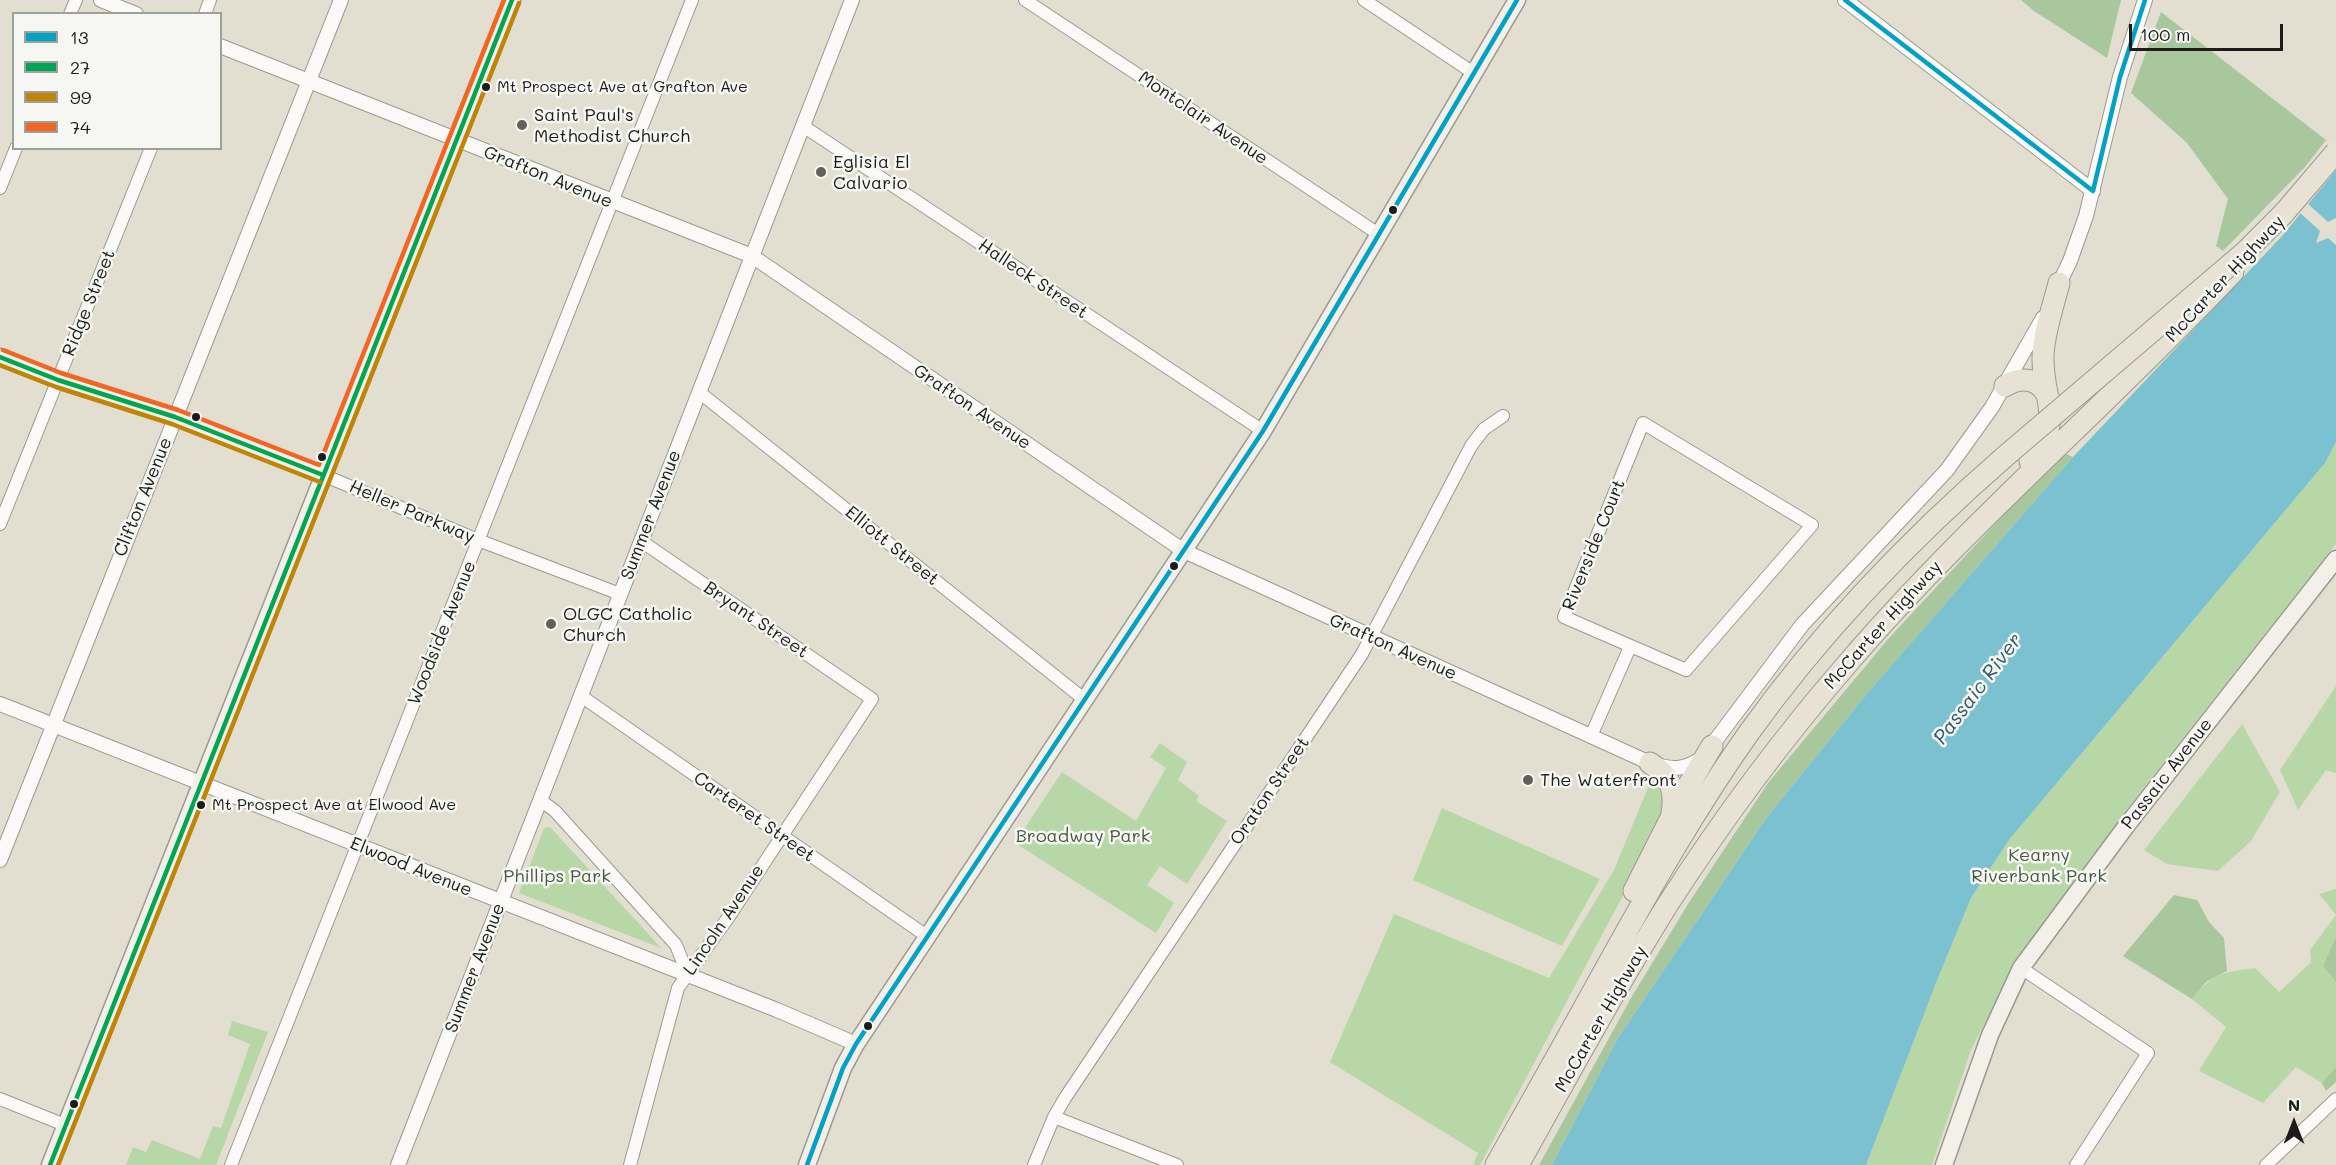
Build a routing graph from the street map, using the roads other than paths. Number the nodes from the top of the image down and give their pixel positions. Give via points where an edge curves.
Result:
1 (101, 0) edge
2 (341, 0) edge
3 (512, 0) edge
4 (692, 0) edge
5 (852, 0) edge
6 (1025, 0) edge
7 (1364, 0) edge
8 (1517, 0) edge
9 (1845, 0) edge
10 (2145, 0) edge
11 (131, 12) edge
12 (222, 47) edge
13 (1475, 74) junction
14 (309, 82) junction
15 (803, 126) junction
16 (456, 141) junction
17 (15, 150) edge
18 (150, 150) edge
19 (2336, 153) edge
20 (0, 188) edge
21 (2093, 191) junction
22 (612, 203) junction
23 (1380, 235) junction
24 (752, 256) junction
25 (2059, 283) junction
26 (0, 357) edge
27 (58, 380) junction
28 (2005, 386) junction
29 (699, 392) junction
30 (2051, 408) junction
31 (1503, 416) dead end
32 (175, 417) junction
33 (1263, 431) junction
34 (323, 475) junction
35 (0, 524) edge
36 (478, 540) junction
37 (641, 542) junction
38 (1184, 551) junction
39 (1946, 556) junction
40 (2336, 559) edge
41 (620, 594) junction
42 (1372, 637) junction
43 (1630, 647) junction
44 (580, 696) junction
45 (872, 699) joint
46 (1085, 700) junction
47 (0, 704) edge
48 (53, 725) junction
49 (1591, 736) junction
50 (1712, 746) junction
51 (1650, 763) junction
52 (201, 783) junction
53 (540, 800) junction
54 (1669, 821) junction
55 (781, 837) junction
56 (358, 845) junction
57 (0, 860) edge
58 (501, 902) junction
59 (928, 937) junction
60 (2021, 968) junction
61 (687, 975) junction
62 (856, 1044) junction
63 (1557, 1056) junction
64 (1565, 1082) junction
65 (0, 1099) edge
66 (2336, 1099) edge
67 (1054, 1117) junction
68 (65, 1125) junction
69 (1175, 1164) edge
70 (50, 1165) edge
71 (231, 1165) edge
72 (398, 1165) edge
73 (630, 1165) edge
74 (807, 1165) edge
75 (1034, 1165) edge
76 (1496, 1165) edge
77 (1518, 1165) edge
78 (1525, 1165) edge
79 (1944, 1165) edge
80 (2076, 1165) edge
81 (2266, 1165) edge

1 - 11 street
2 - 14 street, Clifton Avenue
3 - 16 main road
4 - 22 street, Woodside Avenue
5 - 15 street, Summer Avenue
6 - 23 street, Montclair Avenue
7 - 13 street
8 - 13 main road
9 - 21 street
10 - 21 street via 2120,77
12 - 14 street, Grafton Avenue
13 - 23 main road
14 - 16 street, Grafton Avenue
14 - 32 street, Clifton Avenue
15 - 24 street, Summer Avenue
15 - 33 street, Halleck Street
16 - 22 street, Grafton Avenue
16 - 34 main road
17 - 20 street
18 - 27 street, Ridge Street
19 - 39 highway, McCarter Highway via 2290,210 2183,324
19 - 63 highway, bridge via 2245,252 1949,505 1868,586 1749,733 1681,835
21 - 25 street
22 - 24 street, Grafton Avenue
22 - 36 street, Woodside Avenue
23 - 33 main road
24 - 29 street, Summer Avenue
24 - 38 street, Grafton Avenue
25 - 28 street
25 - 30 highway via 2043,357
26 - 27 main road, Heller Parkway
27 - 32 main road, Heller Parkway
27 - 35 street, Ridge Street
28 - 30 highway via 2021,379 2030,380 2044,389
28 - 50 street via 1947,470 1808,619
29 - 37 street, Summer Avenue
29 - 46 street, Elliott Street
30 - 39 highway via 2049,431 2038,450
31 - 42 street, Oraton Street via 1484,429 1471,446
32 - 34 main road, Heller Parkway
32 - 48 street, Clifton Avenue
33 - 38 main road
34 - 36 street, Heller Parkway
34 - 52 main road
36 - 41 street, Heller Parkway
36 - 56 street, Woodside Avenue
37 - 41 street, Summer Avenue
37 - 45 street, Bryant Street
38 - 42 street, Grafton Avenue
38 - 46 main road
39 - 64 highway, McCarter Highway via 1846,664 1747,789 1668,904
40 - 60 main road, Passaic Avenue via 2127,825
41 - 44 street, Summer Avenue
42 - 49 street, Grafton Avenue
42 - 67 street, Oraton Street
43 - 43 street, Riverside Court via 1686,670 1812,525 1643,423 1564,616
43 - 49 street
44 - 53 street, Summer Avenue
44 - 55 street, Carteret Street
45 - 55 street, Lincoln Avenue
46 - 59 main road
47 - 48 street, Elwood Avenue
48 - 52 street, Elwood Avenue
48 - 57 street, Clifton Avenue
49 - 51 street, Grafton Avenue
50 - 51 street, Grafton Avenue via 1685,768
50 - 54 highway
51 - 54 highway via 1672,785 1674,803
52 - 56 street, Elwood Avenue
52 - 68 main road
53 - 58 street, Summer Avenue
53 - 61 street via 551,806 676,945
54 - 63 highway
55 - 59 street, Carteret Street
55 - 61 street, Lincoln Avenue
56 - 58 street, Elwood Avenue
56 - 71 street, Woodside Avenue
58 - 61 street, Elwood Avenue
58 - 72 street, Summer Avenue
59 - 62 main road
60 - 79 main road, Passaic Avenue via 1990,1035
60 - 80 street via 2148,1053
61 - 62 street, Elwood Avenue
61 - 73 street, Lincoln Avenue via 674,1000
62 - 74 main road via 843,1068
63 - 76 highway
64 - 77 highway, McCarter Highway
64 - 78 highway
65 - 68 street
66 - 81 street
67 - 69 street
67 - 75 street, Oraton Street
68 - 70 main road

